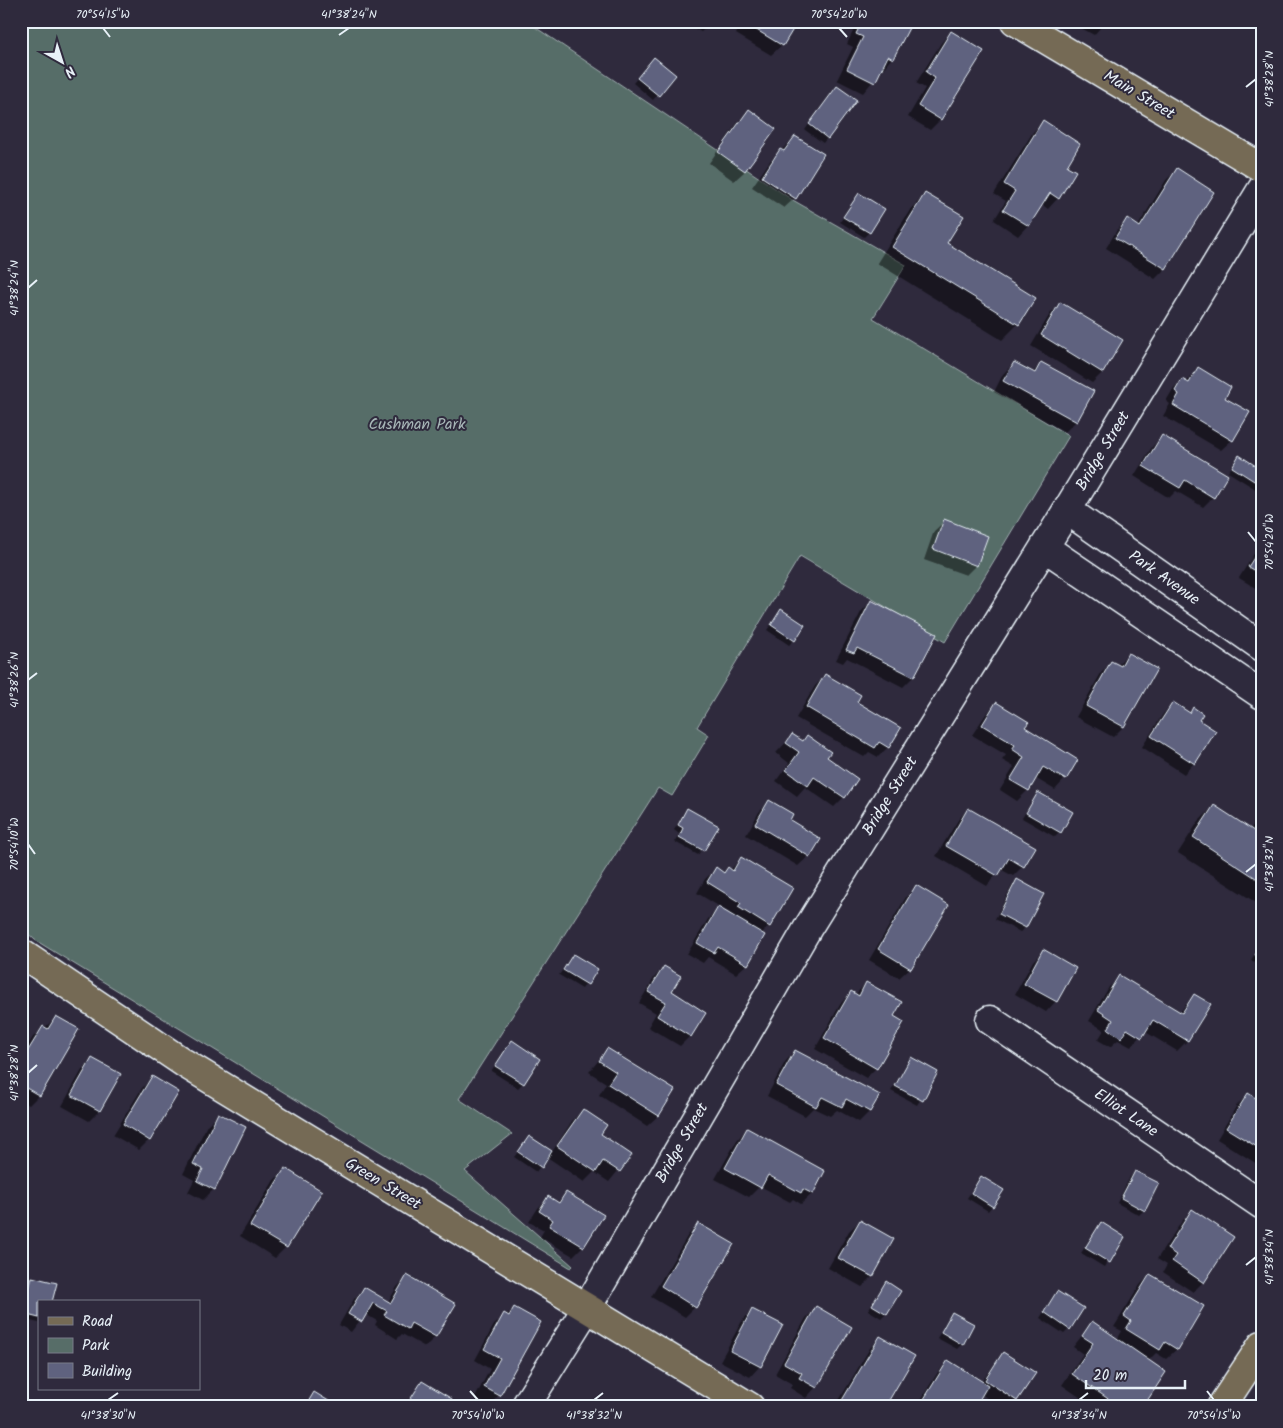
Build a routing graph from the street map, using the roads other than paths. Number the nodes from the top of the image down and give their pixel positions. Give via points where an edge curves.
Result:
1 (1015, 21) edge
2 (1262, 168) edge
3 (1262, 189) edge
4 (1067, 510) junction
5 (1044, 547) junction
6 (1262, 647) edge
7 (1262, 695) edge
8 (21, 953) edge
9 (990, 1020) dead end
10 (1262, 1205) edge
11 (588, 1306) junction
12 (1262, 1345) edge
13 (526, 1407) edge
14 (750, 1407) edge
15 (1221, 1407) edge

1 - 2 main road, Main Street
3 - 4 street, Bridge Street
4 - 5 street, Bridge Street
4 - 6 street, Park Avenue
5 - 7 street
5 - 11 street, Bridge Street via 809,926
8 - 11 main road, Green Street via 184,1063
9 - 10 street, Elliot Lane
11 - 13 street, Bridge Street
11 - 14 main road, Green Street
12 - 15 main road

